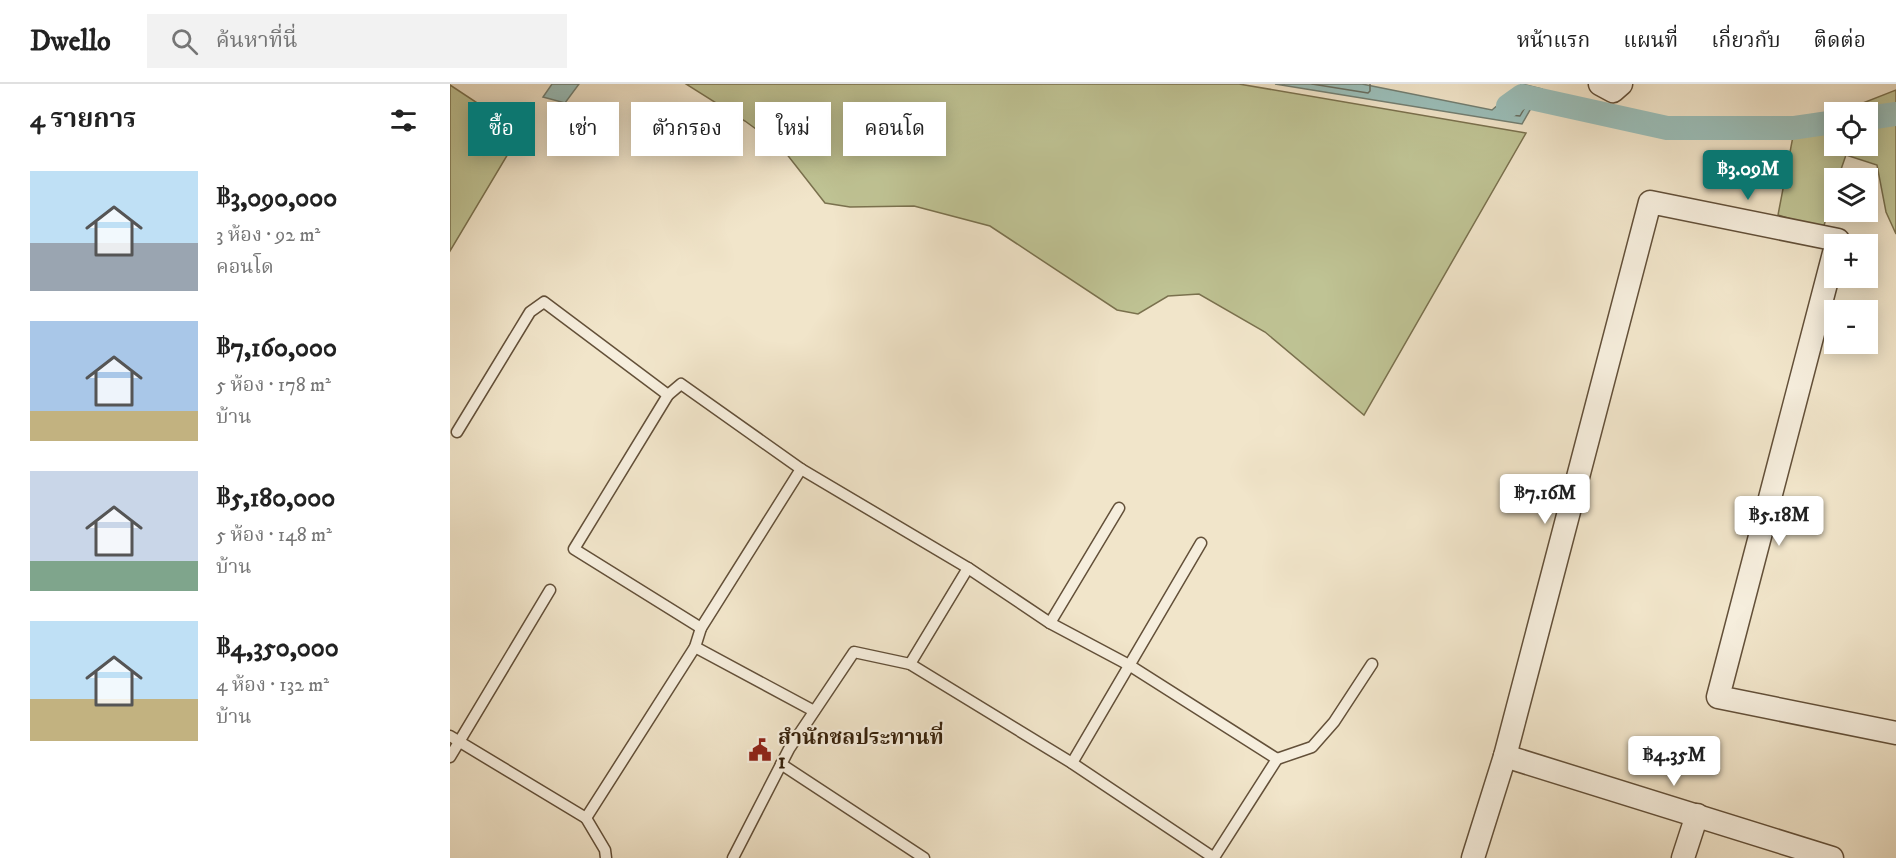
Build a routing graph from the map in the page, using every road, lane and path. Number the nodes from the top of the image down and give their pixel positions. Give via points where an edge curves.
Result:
1 (1600, 84) edge
2 (1621, 84) edge
3 (1824, 237) edge
4 (1825, 288) edge
5 (668, 394) junction
6 (457, 432) dead end
7 (801, 469) junction
8 (1119, 508) dead end
9 (1201, 543) dead end
10 (968, 568) junction
11 (550, 590) dead end
12 (1050, 623) junction
13 (701, 628) junction
14 (695, 646) junction
15 (910, 664) junction
16 (1372, 664) dead end
17 (1130, 665) junction
18 (814, 711) junction
19 (1896, 734) edge
20 (454, 740) edge
21 (1505, 756) junction
22 (450, 758) edge
23 (1277, 759) junction
24 (1072, 763) junction
25 (781, 764) junction
26 (1697, 815) junction
27 (586, 818) junction
28 (1214, 857) edge
29 (606, 858) edge
30 (733, 858) edge
31 (924, 858) edge
32 (1473, 858) edge
33 (1683, 858) edge
34 (1832, 858) edge

1 - 2 street via 1613,91
3 - 21 street via 1650,202
4 - 19 street via 1718,698
5 - 6 lane via 544,302 530,312
5 - 7 lane via 681,384
5 - 13 lane via 574,549
7 - 10 lane
7 - 13 lane
8 - 12 lane
9 - 17 lane
10 - 12 lane
10 - 15 lane
11 - 20 lane
12 - 17 lane
13 - 14 lane
14 - 18 lane
14 - 27 lane
15 - 18 lane via 854,652
15 - 24 lane
16 - 23 lane via 1334,722 1312,747
17 - 23 lane
17 - 24 lane
18 - 25 lane
20 - 22 lane
20 - 27 lane
21 - 26 street
21 - 32 street
23 - 28 lane
24 - 28 lane
25 - 30 lane
25 - 31 lane
26 - 33 street
26 - 34 street
27 - 29 lane

